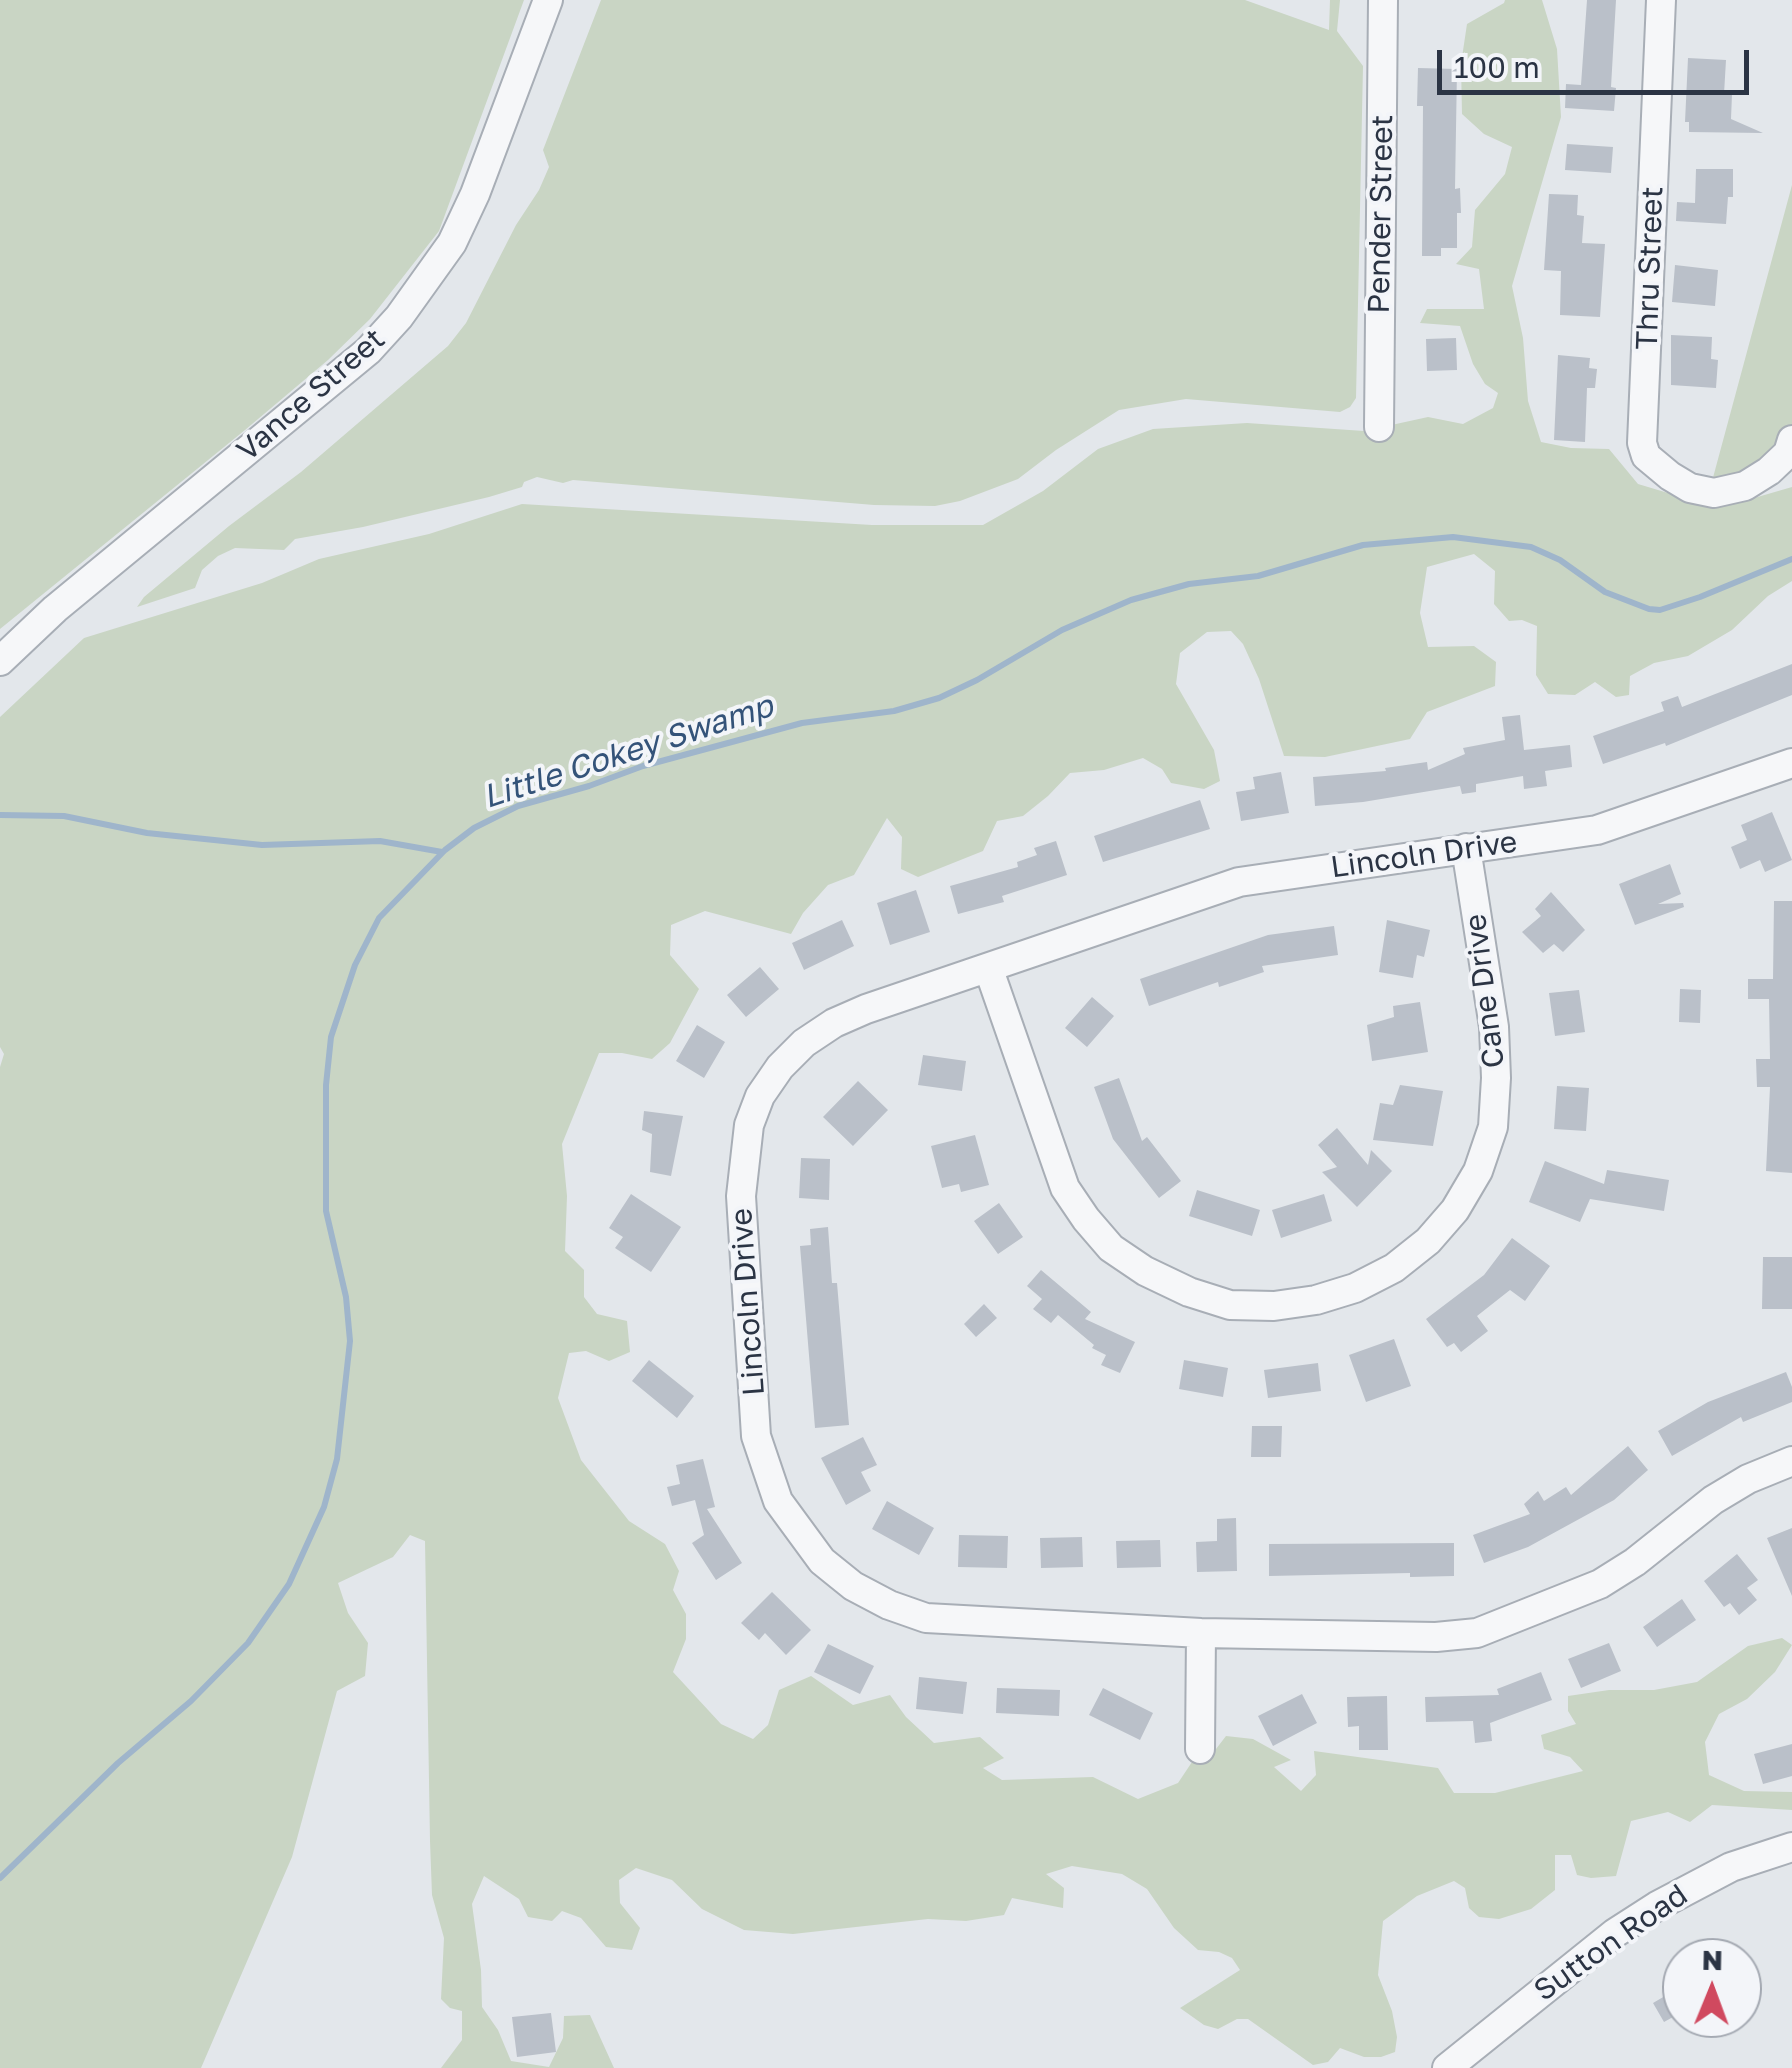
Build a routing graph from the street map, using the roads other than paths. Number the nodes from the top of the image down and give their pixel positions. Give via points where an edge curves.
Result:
1 (548, 0) edge
2 (1384, 0) edge
3 (1661, 0) edge
4 (1379, 427) dead end
5 (1792, 440) edge
6 (0, 661) edge
7 (1792, 763) edge
8 (1466, 848) junction
9 (989, 970) junction
10 (1792, 1462) edge
11 (1201, 1634) junction
12 (1200, 1749) dead end
13 (1792, 1847) edge
14 (1447, 2068) edge

1 - 6 street, Vance Street via 475,194 452,243 399,318
2 - 4 street, Pender Street
3 - 5 street, Thru Street via 1642,443 1646,456 1670,476 1714,493 1745,486 1769,471
7 - 8 street, Lincoln Drive via 1597,830
8 - 9 street, Lincoln Drive via 1239,882
8 - 9 street, Cane Drive via 1496,1078 1492,1126 1478,1171 1428,1241 1394,1268 1316,1300 1230,1304 1189,1292 1111,1248 1065,1188
9 - 11 street, Lincoln Drive via 834,1023 804,1043 760,1096 748,1125 740,1196 756,1436 764,1466 778,1501 822,1561 889,1606 967,1623
10 - 11 street, Lincoln Drive via 1713,1500 1600,1584 1477,1633
11 - 12 street
13 - 14 street, Sutton Road via 1731,1867 1657,1906

